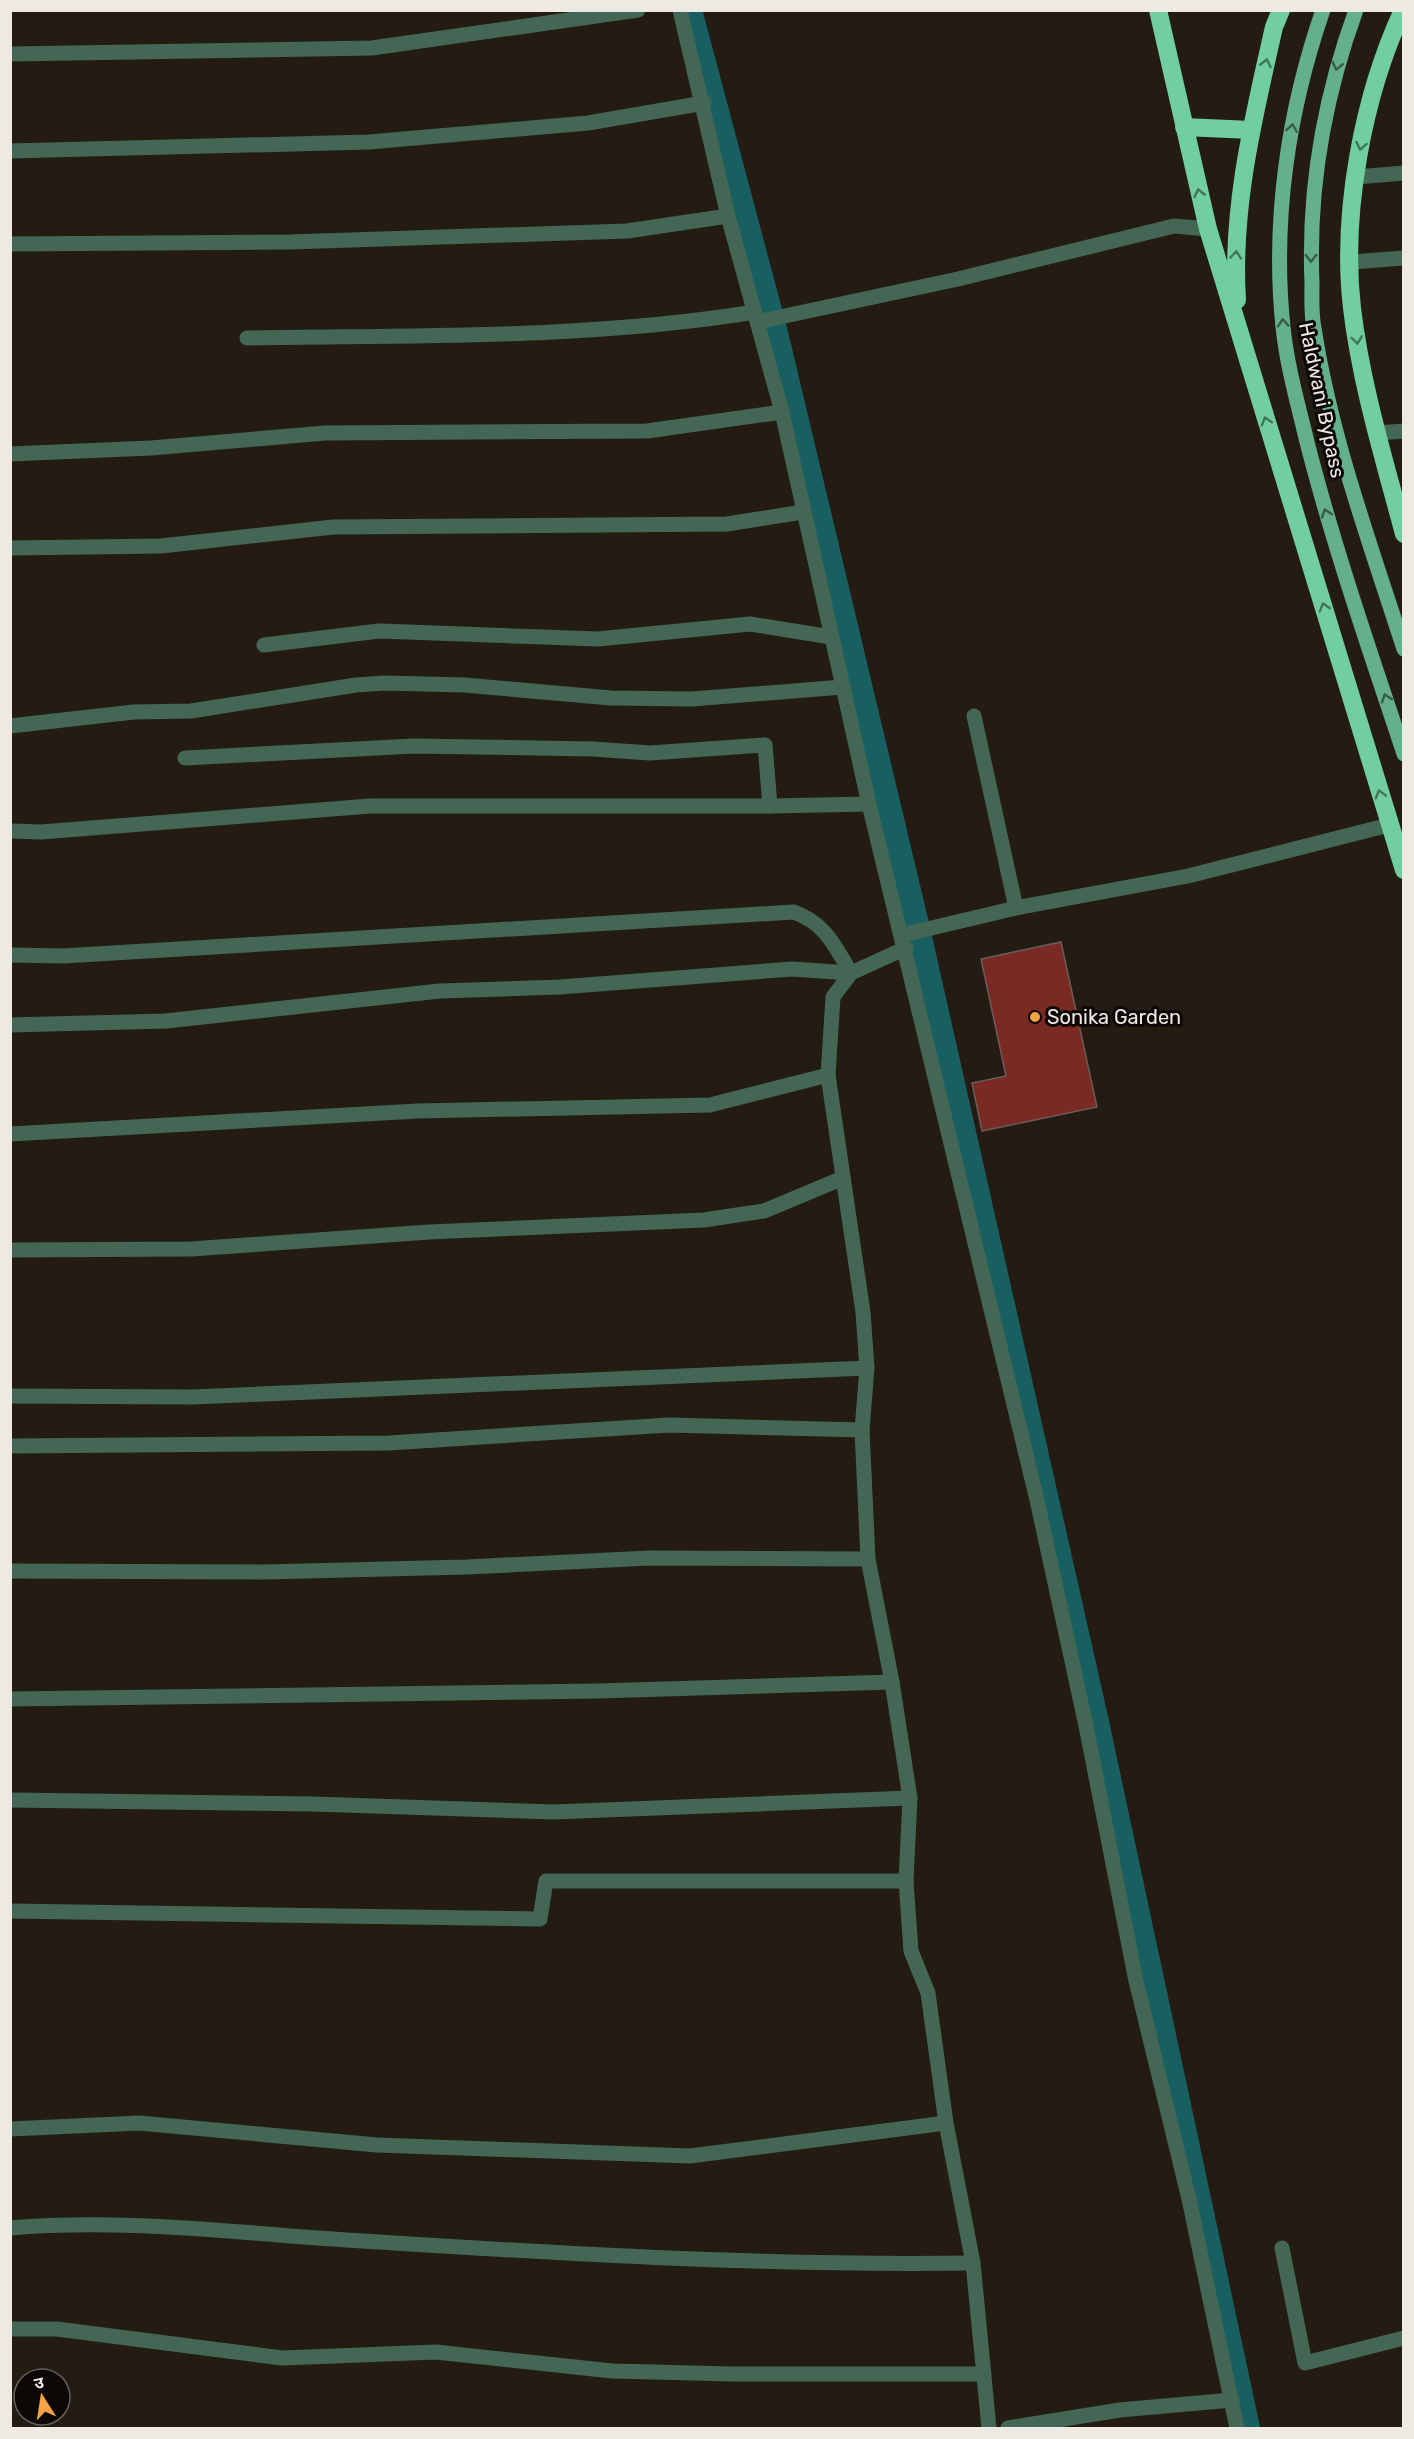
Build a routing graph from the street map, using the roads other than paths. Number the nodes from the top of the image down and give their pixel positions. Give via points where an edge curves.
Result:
1 (638, 10) edge
2 (680, 10) edge
3 (1158, 10) edge
4 (1281, 10) edge
5 (1323, 10) edge
6 (1356, 10) edge
7 (1403, 10) edge
8 (10, 54) edge
9 (704, 103) junction
10 (1184, 127) junction
11 (1251, 130) junction
12 (10, 151) edge
13 (1404, 173) edge
14 (1356, 177) junction
15 (728, 216) junction
16 (1208, 229) junction
17 (10, 244) edge
18 (1404, 258) edge
19 (1351, 262) junction
20 (764, 318) junction
21 (1240, 335) junction
22 (247, 338) dead end
23 (783, 412) junction
24 (1404, 431) edge
25 (1377, 433) junction
26 (10, 454) edge
27 (803, 512) junction
28 (1404, 534) edge
29 (10, 548) edge
30 (831, 637) junction
31 (264, 645) dead end
32 (1404, 649) edge
33 (843, 687) junction
34 (974, 716) dead end
35 (10, 726) edge
36 (1404, 754) edge
37 (185, 758) dead end
38 (869, 804) junction
39 (770, 806) junction
40 (1389, 825) junction
41 (10, 831) edge
42 (1404, 870) edge
43 (1016, 908) junction
44 (912, 937) junction
45 (10, 955) edge
46 (851, 973) junction
47 (10, 1025) edge
48 (828, 1075) junction
49 (10, 1134) edge
50 (843, 1178) junction
51 (10, 1250) edge
52 (867, 1368) junction
53 (10, 1396) edge
54 (862, 1430) junction
55 (10, 1446) edge
56 (868, 1559) junction
57 (10, 1571) edge
58 (892, 1682) junction
59 (10, 1699) edge
60 (910, 1798) junction
61 (10, 1800) edge
62 (906, 1881) junction
63 (10, 1911) edge
64 (946, 2123) junction
65 (10, 2129) edge
66 (10, 2228) edge
67 (1282, 2248) dead end
68 (973, 2262) junction
69 (10, 2330) edge
70 (1404, 2338) edge
71 (984, 2374) junction
72 (1232, 2400) junction
73 (989, 2428) edge
74 (1008, 2428) edge
75 (1237, 2428) edge

1 - 8 street via 372,48
2 - 9 street
3 - 10 highway
11 -> 4 highway
36 -> 5 main road, Haldwani Bypass via 1323,505 1292,381 1283,327 1281,229 1288,151 1296,101
6 -> 32 main road, Haldwani Bypass via 1338,58 1319,147 1311,214 1313,327 1341,454
7 -> 14 highway via 1384,56 1366,119
9 - 12 street via 588,123 369,141
9 - 15 street
10 - 11 highway
16 -> 10 highway
21 -> 11 highway via 1235,263
13 - 14 street
14 - 19 highway
15 - 17 street via 627,231 290,242
15 - 20 street
16 - 20 street via 1174,226 958,279
16 - 21 highway
18 - 19 street
19 -> 25 highway via 1359,357
20 - 22 street via 486,334
20 - 23 street
40 -> 21 highway
23 - 26 street via 647,431 325,433 151,448
23 - 27 street
24 - 25 street
25 - 28 highway
27 - 29 street via 727,524 333,527 160,546
27 - 30 street
30 - 31 street via 750,624 609,639 379,631
30 - 33 street
33 - 35 street via 693,699 611,698 464,685 376,684 191,711 134,712
33 - 38 street
34 - 43 street
37 - 39 street via 414,746 593,748 650,753 765,745
38 - 39 street
38 - 44 street
39 - 41 street via 370,806 41,832
40 - 42 highway
40 - 43 street via 1188,876
43 - 44 street
44 - 46 street
44 - 72 street via 1089,1737 1137,1981
45 - 46 street via 74,956 794,912 813,920
46 - 47 street via 792,969 560,987 440,991 166,1021
46 - 48 street via 833,997
48 - 49 street via 710,1105 418,1112
48 - 50 street
50 - 51 street via 764,1211 704,1220 429,1232 191,1250
50 - 52 street via 863,1312
52 - 53 street via 193,1397
52 - 54 street
54 - 55 street via 669,1425 389,1443
54 - 56 street
56 - 57 street via 649,1558 265,1572
56 - 58 street
58 - 59 street via 598,1691
58 - 60 street
60 - 61 street via 554,1812
60 - 62 street
62 - 63 street via 546,1881 540,1919
62 - 64 street via 911,1951 928,1993
64 - 65 street via 690,2156 377,2145 140,2123
64 - 68 street
66 - 68 street via 214,2228 549,2253 849,2265
67 - 70 street via 1305,2363
68 - 71 street
69 - 71 street via 57,2329 282,2358 436,2352 612,2371
71 - 73 street
72 - 74 street via 1120,2410
72 - 75 street

